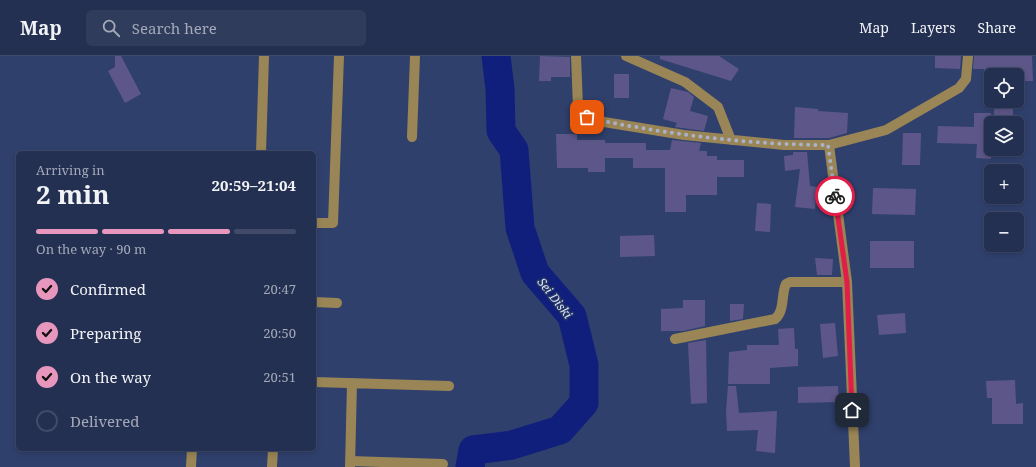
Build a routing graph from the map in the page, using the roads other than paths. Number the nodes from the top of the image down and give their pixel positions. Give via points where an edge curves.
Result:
1 (264, 56) edge
2 (339, 56) edge
3 (415, 56) edge
4 (576, 56) edge
5 (626, 56) edge
6 (968, 56) edge
7 (412, 137) dead end
8 (732, 140) junction
9 (828, 145) junction
10 (261, 151) edge
11 (316, 223) edge
12 (847, 282) junction
13 (316, 302) edge
14 (336, 302) dead end
15 (675, 339) dead end
16 (316, 382) edge
17 (352, 383) junction
18 (449, 386) dead end
19 (192, 451) edge
20 (272, 451) edge
21 (350, 464) edge
22 (443, 464) dead end
23 (191, 467) edge
24 (272, 467) edge
25 (855, 467) edge

1 - 10 street
2 - 11 street via 333,224
3 - 7 street
4 - 8 street via 578,107 587,117 684,135
5 - 8 street via 685,82 718,107
6 - 9 street via 966,79 960,88 886,130
8 - 9 street via 784,145
9 - 12 street
12 - 15 street via 790,282 784,288 780,311 775,319
12 - 25 street
13 - 14 street
16 - 17 street
17 - 18 street
17 - 21 street
19 - 23 street
20 - 24 street
21 - 22 street

